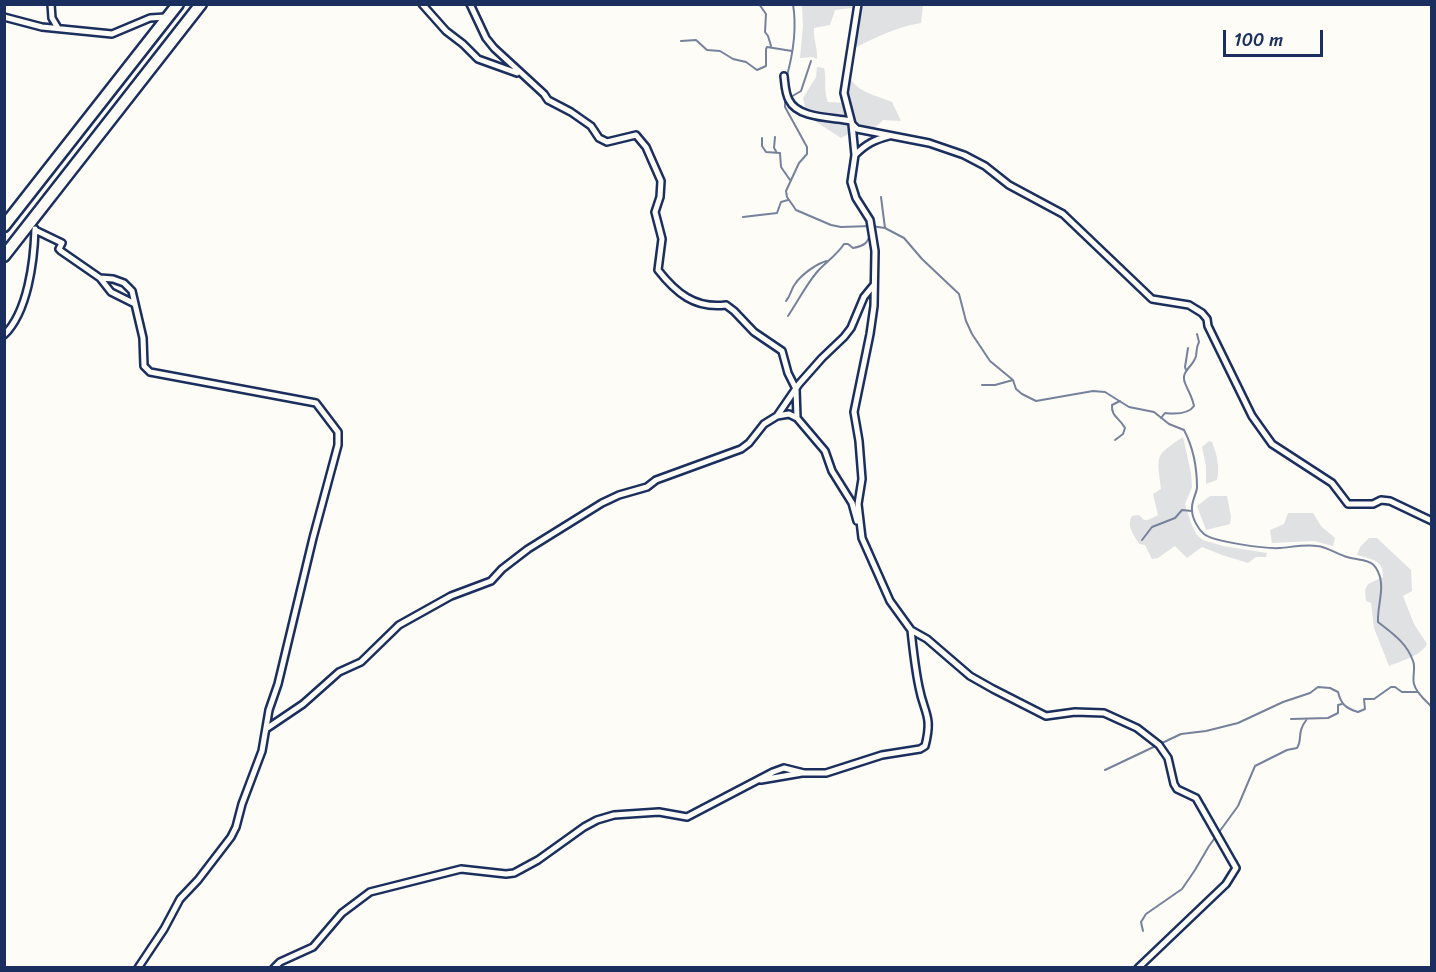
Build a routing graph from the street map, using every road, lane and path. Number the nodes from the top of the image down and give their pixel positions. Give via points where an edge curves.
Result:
1 (51, 4) edge
2 (178, 4) edge
3 (201, 4) edge
4 (422, 4) edge
5 (470, 4) edge
6 (858, 4) edge
7 (4, 17) edge
8 (168, 17) junction
9 (58, 28) junction
10 (522, 75) junction
11 (784, 76) dead end
12 (851, 123) junction
13 (892, 135) junction
14 (855, 155) junction
15 (35, 217) junction
16 (4, 226) edge
17 (34, 230) junction
18 (4, 256) edge
19 (100, 278) junction
20 (874, 285) junction
21 (135, 304) junction
22 (4, 335) edge
23 (796, 389) junction
24 (777, 416) junction
25 (797, 418) junction
26 (1431, 521) edge
27 (862, 538) junction
28 (911, 630) junction
29 (266, 729) junction
30 (138, 968) edge
31 (274, 968) edge
32 (1138, 968) edge

1 - 9 street
2 - 8 highway
3 - 15 highway
4 - 10 street via 478,59
5 - 10 street via 486,38
6 - 12 street via 843,93
7 - 9 street
8 - 9 street via 150,18 112,34
8 - 16 highway
10 - 23 street via 548,100 591,126 599,138 607,142 636,135 646,147 661,181 655,212 662,239 658,270 687,298 711,307 726,305 754,332 782,351
11 - 12 street via 790,103 799,110
12 - 13 street via 862,130
12 - 14 street
13 - 14 street via 873,140
13 - 26 street via 964,155 985,166 1009,185 1063,214 1152,299 1189,305 1202,313 1252,416 1272,444 1332,483 1347,504 1390,501
14 - 20 street via 851,182 873,231
15 - 17 street
15 - 18 highway
17 - 19 street via 62,243 62,251
17 - 22 street via 32,271 20,309
19 - 21 street via 111,292
19 - 21 street via 124,283 132,291
20 - 23 street via 864,297 851,328
20 - 27 street via 870,334 854,412 862,479 858,504
21 - 29 street via 143,338 144,366 150,372 316,403 338,432 338,445
23 - 24 street
23 - 25 street
24 - 25 street via 789,414
24 - 29 street via 741,449 603,503 528,549 491,581 451,596 399,625 361,662 339,672 303,704
25 - 27 street via 825,451 832,471 852,503
27 - 28 street via 890,601
28 - 31 street via 919,689 928,712 929,731 925,746 920,749 882,755 826,773 784,768 687,817 659,812 597,820 514,873 461,869 370,892 342,913 313,947
28 - 32 street via 970,676 1046,716 1104,713 1137,728 1159,745 1168,758 1177,789 1196,798 1236,868 1226,884
29 - 30 street via 231,837 180,898

